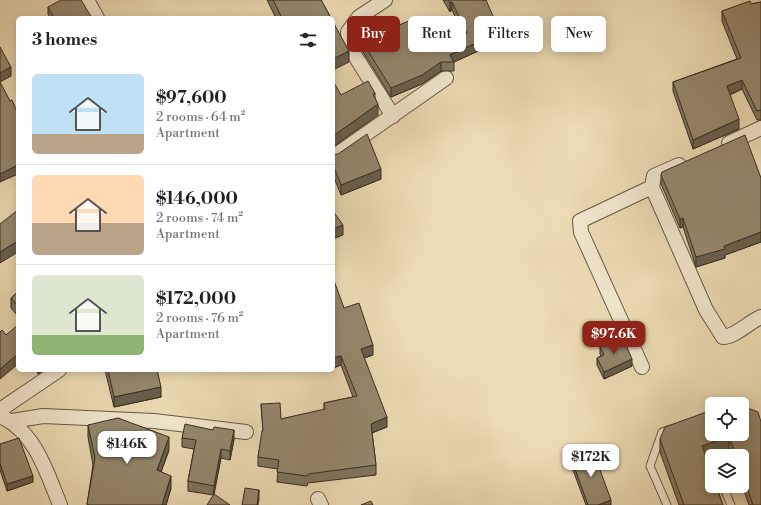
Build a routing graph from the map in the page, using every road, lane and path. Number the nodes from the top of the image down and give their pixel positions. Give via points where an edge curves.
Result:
1 (86, 0) edge
2 (385, 0) edge
3 (96, 16) edge
4 (446, 78) dead end
5 (393, 116) junction
6 (761, 128) edge
7 (718, 147) edge
8 (335, 156) edge
9 (690, 160) edge
10 (652, 188) junction
11 (761, 317) edge
12 (642, 367) dead end
13 (56, 372) edge
14 (0, 410) edge
15 (6, 418) edge
16 (677, 427) edge
17 (246, 432) dead end
18 (726, 493) edge
19 (60, 505) edge
20 (667, 505) edge
21 (732, 505) edge

1 - 3 street
2 - 5 street via 359,17 348,32 350,48
4 - 5 street
5 - 8 street
6 - 7 street
9 - 10 street via 654,176
10 - 11 street via 706,310 723,337 730,337
10 - 12 street via 580,221 581,232
13 - 14 street
15 - 17 street via 44,416 154,421
15 - 19 street via 39,453
16 - 20 lane via 662,432 650,466
18 - 21 lane

